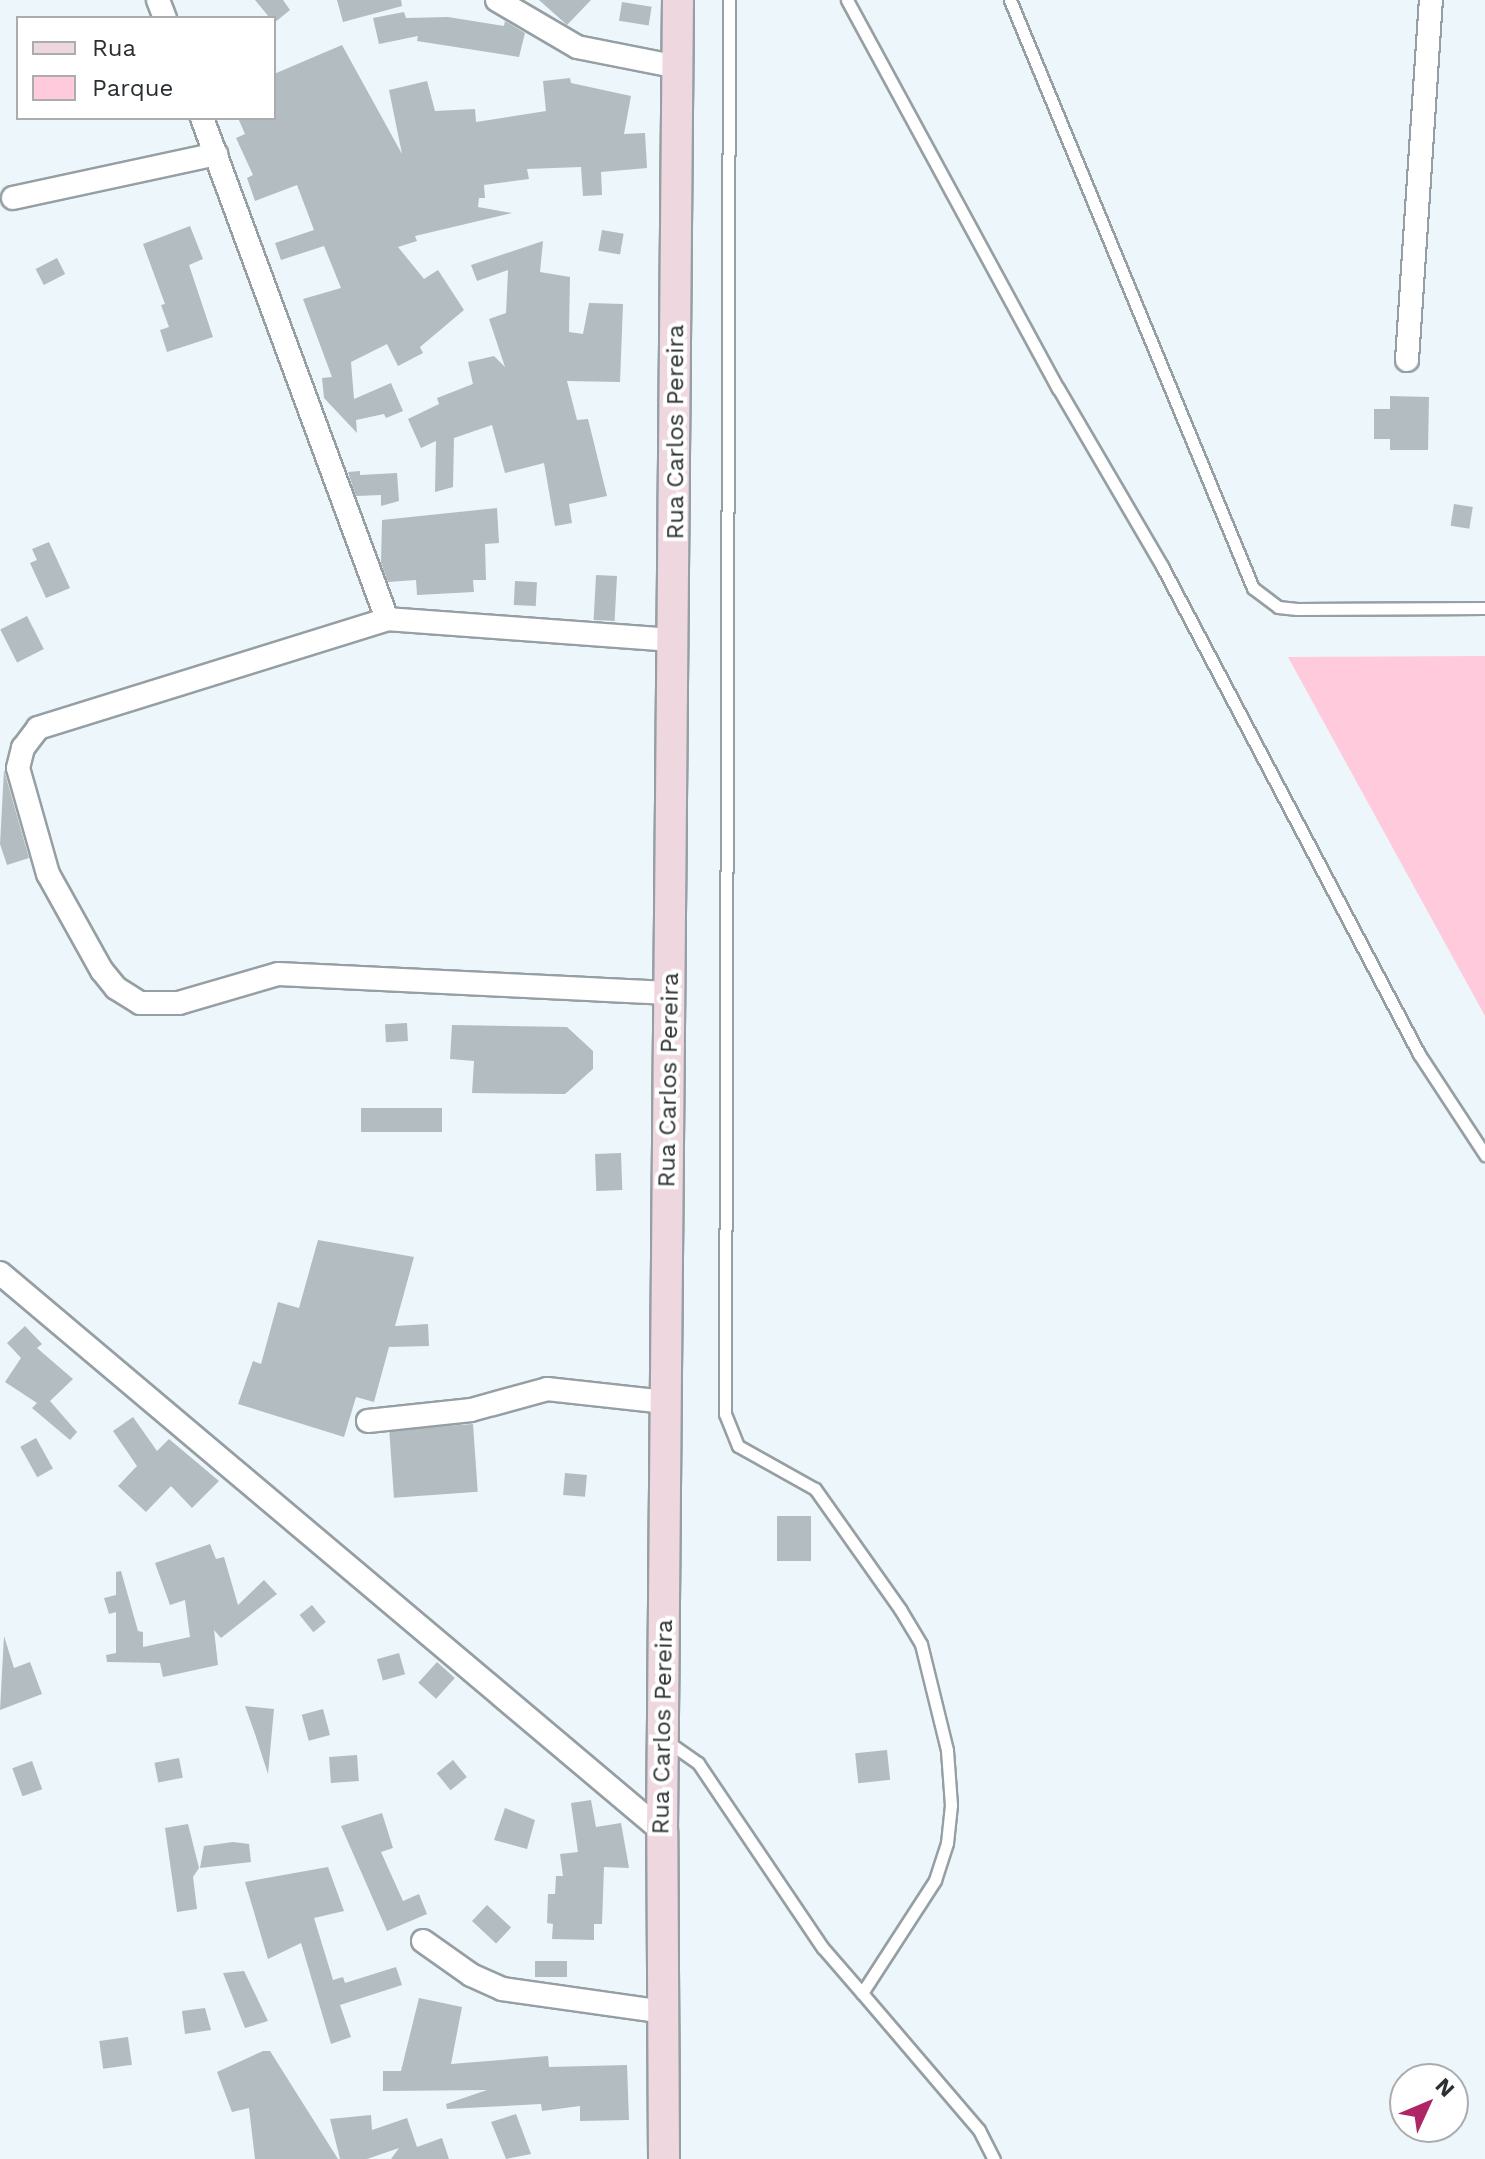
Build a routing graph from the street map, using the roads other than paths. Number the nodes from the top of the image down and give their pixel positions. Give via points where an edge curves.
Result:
1 (497, 0) edge
2 (678, 0) edge
3 (729, 0) edge
4 (847, 0) edge
5 (1010, 0) edge
6 (1431, 0) edge
7 (678, 67) junction
8 (203, 120) edge
9 (216, 154) junction
10 (13, 198) dead end
11 (1407, 360) dead end
12 (1485, 608) edge
13 (387, 619) junction
14 (675, 640) junction
15 (669, 993) junction
16 (1485, 1155) edge
17 (0, 1273) edge
18 (665, 1402) junction
19 (368, 1421) dead end
20 (664, 1739) junction
21 (662, 1831) junction
22 (423, 1941) dead end
23 (862, 1993) junction
24 (663, 2012) junction
25 (664, 2159) edge
26 (994, 2159) edge

1 - 7 street via 577,47
2 - 7 main road, Rua Carlos Pereira
3 - 23 lane via 725,1414 738,1446 815,1489 921,1644 947,1750 951,1805 947,1843 935,1880
4 - 16 lane via 1058,388 1162,566 1419,1054
5 - 12 lane via 1253,588 1278,607 1297,609
6 - 11 street
7 - 14 main road, Rua Carlos Pereira
8 - 9 street
9 - 10 street
9 - 13 street
13 - 14 street
13 - 15 street via 38,728 23,748 18,768 33,834 48,874 102,971 116,988 154,1007 278,974
14 - 15 main road, Rua Carlos Pereira
15 - 18 main road, Rua Carlos Pereira
17 - 21 street
18 - 19 street via 547,1389 471,1410
18 - 20 main road, Rua Carlos Pereira
20 - 21 main road, Rua Carlos Pereira
20 - 23 lane via 698,1763 823,1948
21 - 24 main road, Rua Carlos Pereira
22 - 24 street via 471,1975 502,1989
23 - 26 lane via 979,2130
24 - 25 main road, Rua Carlos Pereira

